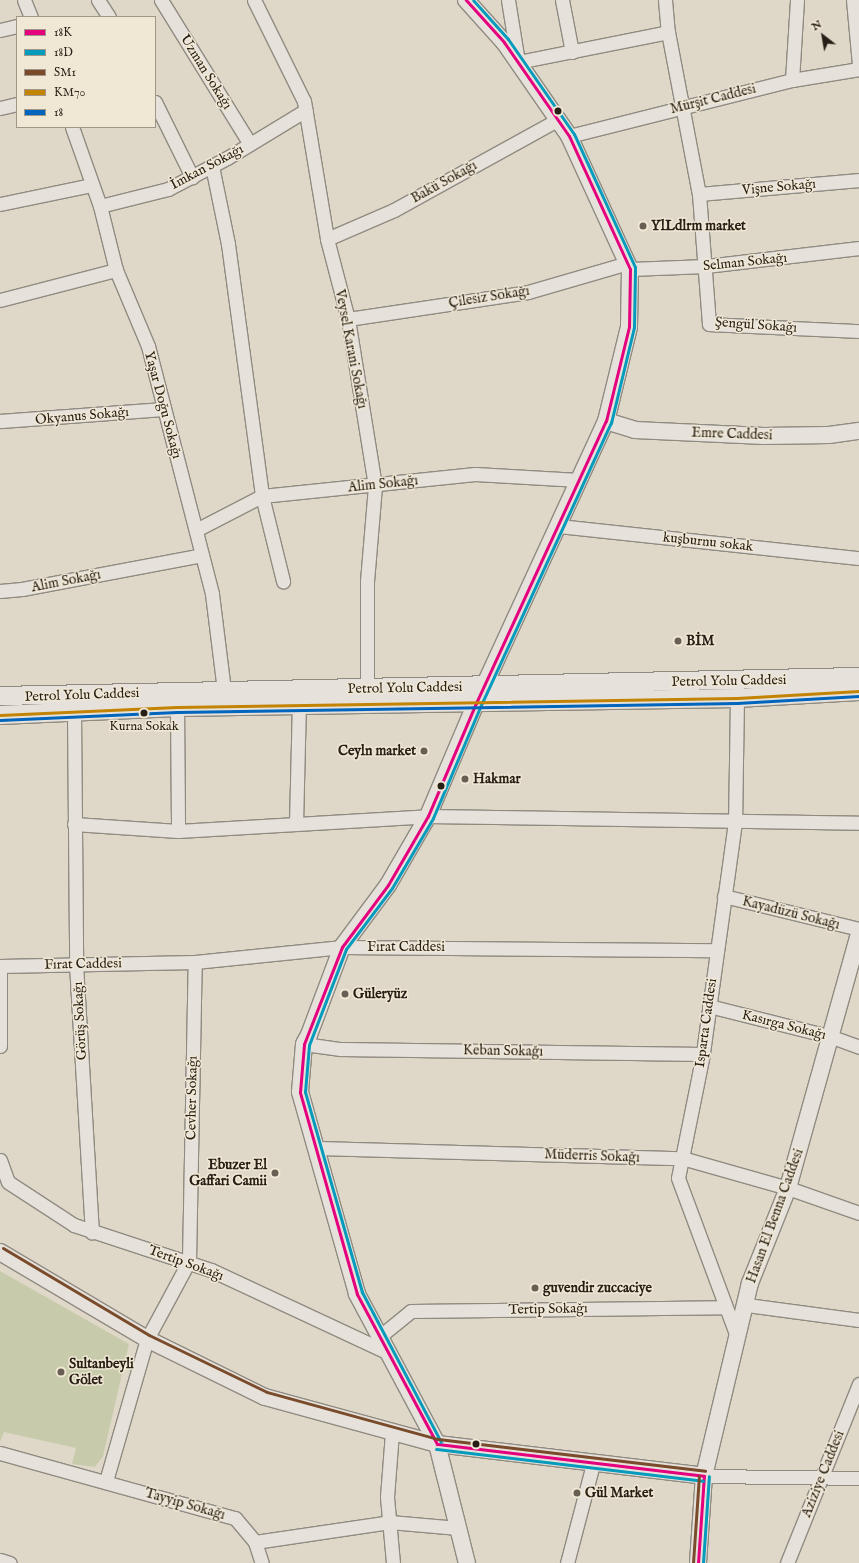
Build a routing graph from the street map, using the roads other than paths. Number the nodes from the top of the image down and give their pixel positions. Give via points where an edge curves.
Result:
1 (24, 0) edge
2 (98, 0) edge
3 (161, 0) edge
4 (254, 0) edge
5 (466, 0) edge
6 (508, 0) edge
7 (562, 0) edge
8 (665, 0) edge
9 (797, 0) edge
10 (853, 0) edge
11 (31, 16) edge
12 (108, 16) edge
13 (16, 26) edge
14 (0, 30) edge
15 (668, 32) junction
16 (572, 52) junction
17 (518, 62) junction
18 (859, 64) edge
19 (859, 69) edge
20 (792, 80) junction
21 (16, 104) edge
22 (156, 104) edge
23 (683, 107) junction
24 (0, 108) edge
25 (306, 110) junction
26 (557, 120) junction
27 (72, 128) edge
28 (569, 136) junction
29 (250, 144) junction
30 (212, 166) junction
31 (192, 177) junction
32 (859, 180) edge
33 (92, 185) junction
34 (699, 194) junction
35 (0, 204) edge
36 (100, 206) junction
37 (327, 239) junction
38 (859, 248) edge
39 (629, 266) junction
40 (706, 266) junction
41 (116, 270) junction
42 (0, 300) edge
43 (348, 319) junction
44 (859, 331) edge
45 (164, 409) junction
46 (0, 421) edge
47 (606, 421) junction
48 (859, 431) edge
49 (579, 480) junction
50 (375, 486) junction
51 (262, 496) junction
52 (558, 526) junction
53 (196, 530) junction
54 (202, 555) junction
55 (859, 558) edge
56 (282, 581) dead end
57 (0, 591) edge
58 (859, 677) edge
59 (484, 686) junction
60 (367, 688) junction
61 (224, 691) junction
62 (859, 691) edge
63 (2, 697) edge
64 (737, 698) junction
65 (476, 703) junction
66 (299, 705) junction
67 (177, 706) junction
68 (74, 712) junction
69 (6, 715) edge
70 (428, 816) junction
71 (735, 822) junction
72 (74, 824) junction
73 (296, 824) junction
74 (859, 824) edge
75 (178, 831) junction
76 (724, 896) junction
77 (859, 930) edge
78 (859, 933) edge
79 (342, 947) junction
80 (717, 950) junction
81 (195, 962) junction
82 (76, 964) junction
83 (0, 966) edge
84 (709, 1006) junction
85 (832, 1037) junction
86 (304, 1044) junction
87 (0, 1046) edge
88 (859, 1047) edge
89 (703, 1054) junction
90 (316, 1148) junction
91 (682, 1158) junction
92 (0, 1160) edge
93 (788, 1188) junction
94 (859, 1213) edge
95 (92, 1233) junction
96 (0, 1252) edge
97 (189, 1261) junction
98 (747, 1305) junction
99 (725, 1307) junction
100 (859, 1320) edge
101 (379, 1336) junction
102 (737, 1338) junction
103 (147, 1339) junction
104 (388, 1352) junction
105 (859, 1384) edge
106 (392, 1432) junction
107 (437, 1444) junction
108 (0, 1454) edge
109 (593, 1464) junction
110 (704, 1476) junction
111 (821, 1476) junction
112 (859, 1478) edge
113 (106, 1481) junction
114 (390, 1522) junction
115 (458, 1528) junction
116 (255, 1542) junction
117 (0, 1560) edge
118 (10, 1563) edge
119 (262, 1563) edge
120 (394, 1563) edge
121 (467, 1563) edge
122 (567, 1563) edge
123 (698, 1563) edge
124 (787, 1563) edge

1 - 11 street
2 - 12 street
3 - 29 street, Uzman Sokağı
4 - 25 street, Veysel Karani Sokağı via 301,93
5 - 17 street via 504,42
6 - 17 street
7 - 16 street
8 - 15 street
9 - 20 street
10 - 18 street
13 - 14 street
15 - 16 street
15 - 23 street
16 - 17 street
17 - 26 street
19 - 20 street, Mürşit Caddesi
20 - 23 street, Mürşit Caddesi
21 - 24 street
22 - 31 street
23 - 28 street, Mürşit Caddesi
23 - 34 street
25 - 29 street, İmkan Sokağı
25 - 37 street, Veysel Karani Sokağı
26 - 28 street
26 - 37 street, Bakü Sokağı via 394,210
27 - 33 street, Yaşar Doğu Sokağı
28 - 39 street
29 - 30 street, İmkan Sokağı
30 - 31 street, İmkan Sokağı
30 - 51 street via 228,244
31 - 36 street, İmkan Sokağı via 168,189
32 - 34 street, Vişne Sokağı
33 - 35 street
33 - 36 street, Yaşar Doğu Sokağı
34 - 40 street
36 - 41 street, Yaşar Doğu Sokağı
37 - 43 street, Veysel Karani Sokağı
38 - 40 street, Selman Sokağı
39 - 40 street, Selman Sokağı
39 - 43 street, Çilesiz Sokağı via 528,292
39 - 47 street via 629,327
40 - 44 street, Şengül Sokağı via 709,324
41 - 42 street
41 - 45 street, Yaşar Doğu Sokağı via 148,346
43 - 50 street, Veysel Karani Sokağı
45 - 46 street, Okyanus Sokağı
45 - 53 street, Yaşar Doğu Sokağı
47 - 48 street, Emre Caddesi via 635,430 764,436 829,435
47 - 49 street
49 - 50 street, Alim Sokağı via 475,474
49 - 52 street
50 - 51 street, Alim Sokağı
50 - 60 street, Veysel Karani Sokağı via 367,581
51 - 53 street, Alim Sokağı
51 - 56 street
52 - 55 street, kuşburnu sokak
52 - 59 street
53 - 54 street, Yaşar Doğu Sokağı
54 - 57 street, Alim Sokağı
54 - 61 street, Yaşar Doğu Sokağı via 212,594
58 - 59 main road, Petrol Yolu Caddesi
59 - 60 main road, Petrol Yolu Caddesi
59 - 65 street
60 - 61 main road, Petrol Yolu Caddesi
61 - 63 main road, Petrol Yolu Caddesi
62 - 64 main road, Petrol Yolu Caddesi
64 - 65 main road, Petrol Yolu Caddesi
64 - 71 street, Isparta Caddesi
65 - 66 main road, Petrol Yolu Caddesi
65 - 70 street
66 - 67 main road, Petrol Yolu Caddesi
66 - 73 street
67 - 68 main road, Petrol Yolu Caddesi
67 - 75 street
68 - 69 main road, Petrol Yolu Caddesi
68 - 72 street, Görüş Sokağı
70 - 71 street
70 - 73 street
70 - 79 street via 388,885
71 - 74 street
71 - 76 street, Isparta Caddesi
72 - 75 street
72 - 82 street, Görüş Sokağı
73 - 75 street
76 - 77 street, Kayadüzü Sokağı
76 - 80 street, Isparta Caddesi
78 - 85 street, Hasan El Benna Caddesi
79 - 80 street, Fırat Caddesi
79 - 81 street, Fırat Caddesi
79 - 86 street
80 - 84 street, Isparta Caddesi
81 - 82 street, Fırat Caddesi
81 - 97 street, Cevher Sokağı
82 - 83 street, Fırat Caddesi
82 - 95 street, Görüş Sokağı
83 - 87 street
84 - 85 street, Kasırga Sokağı
84 - 89 street, Isparta Caddesi
85 - 88 street, Kasırga Sokağı
85 - 93 street, Hasan El Benna Caddesi
86 - 89 street, Keban Sokağı via 341,1049
86 - 90 street via 300,1092
89 - 91 street, Isparta Caddesi
90 - 91 street, Müderris Sokağı
90 - 101 street via 357,1294
91 - 93 street, Müderris Sokağı
91 - 99 street, Isparta Caddesi via 678,1178
92 - 95 street, Tertip Sokağı via 8,1182 74,1225
93 - 94 street, Müderris Sokağı
93 - 98 street, Hasan El Benna Caddesi via 750,1283
95 - 97 street, Tertip Sokağı
96 - 103 street
97 - 103 street, Cevher Sokağı
97 - 104 street, Tertip Sokağı
98 - 100 street
98 - 102 street, Hasan El Benna Caddesi
99 - 101 street, Tertip Sokağı via 411,1310
99 - 102 street, Isparta Caddesi
101 - 104 street
102 - 110 street, Hasan El Benna Caddesi
103 - 106 street via 265,1398
103 - 113 street, Cevher Sokağı
104 - 107 street
105 - 111 street, Aziziye Caddesi
106 - 107 street
106 - 114 street via 387,1497
107 - 109 street
107 - 115 street
108 - 113 street, Tayyip Sokağı
109 - 110 street
109 - 122 street
110 - 111 street
110 - 123 street, Hasan El Benna Caddesi
111 - 112 street
111 - 124 street, Aziziye Caddesi
113 - 116 street, Tayyip Sokağı via 235,1518
114 - 115 street
114 - 116 street
114 - 120 street
115 - 121 street
116 - 119 street
117 - 118 street

